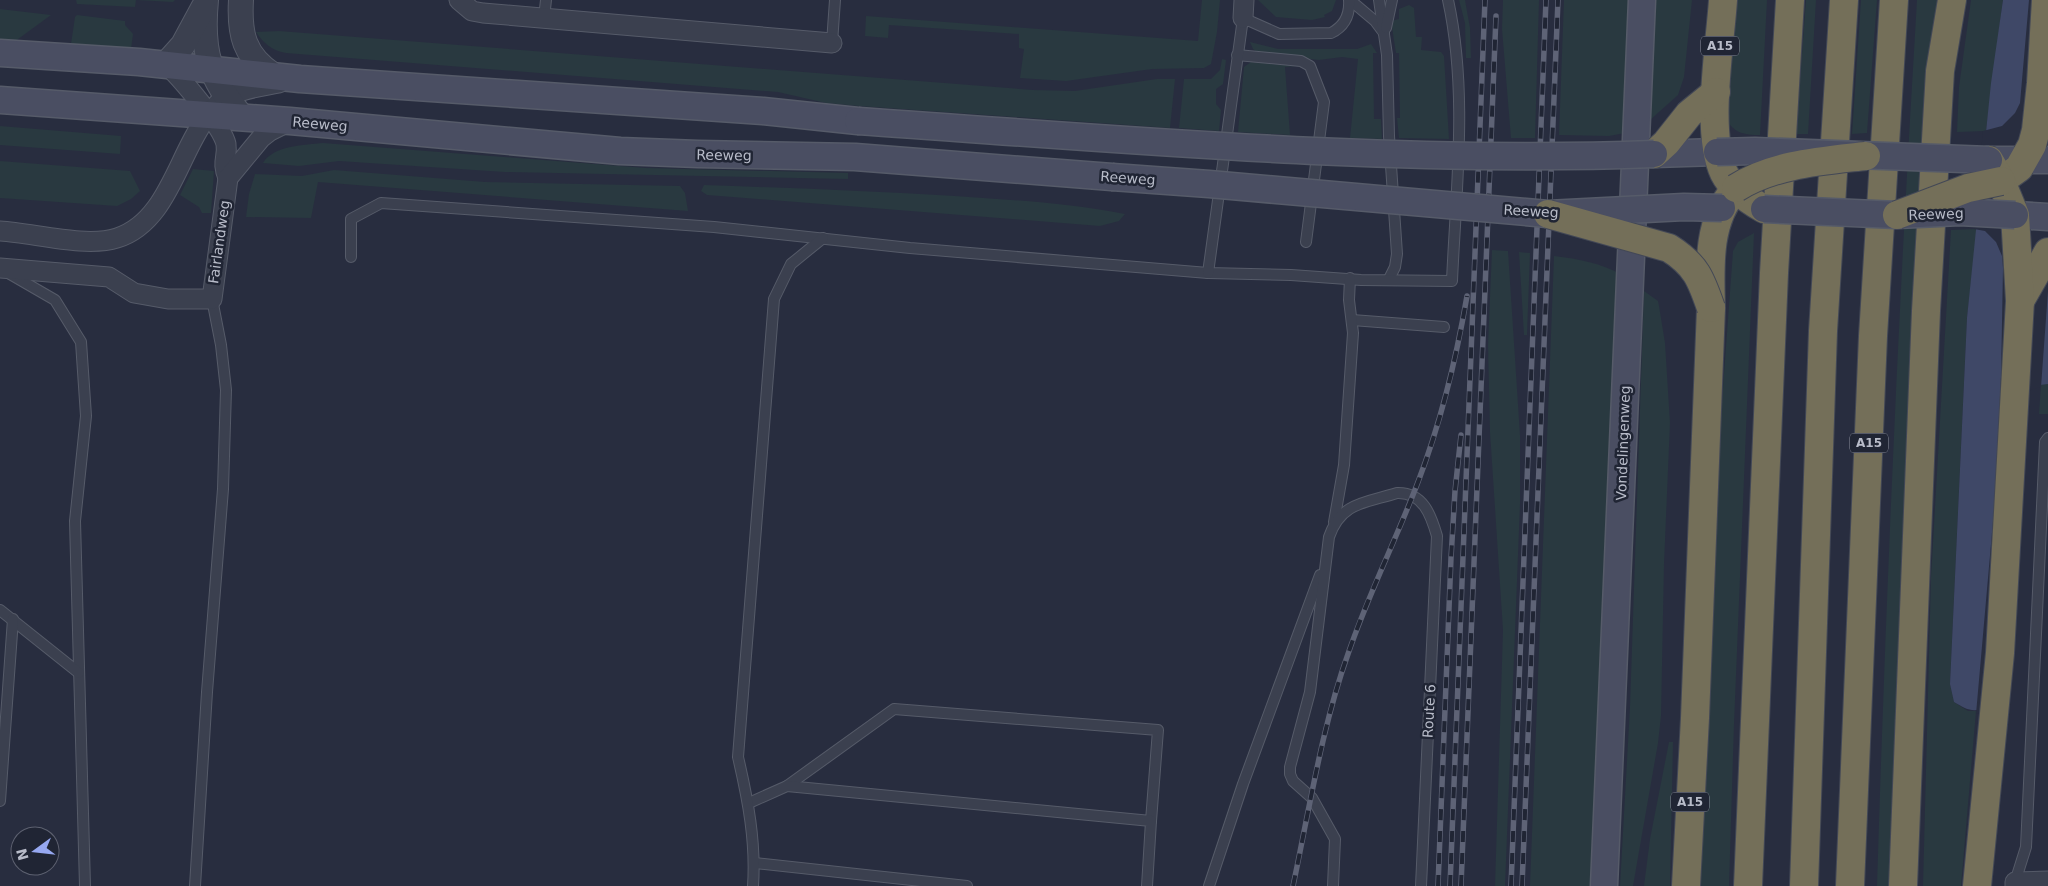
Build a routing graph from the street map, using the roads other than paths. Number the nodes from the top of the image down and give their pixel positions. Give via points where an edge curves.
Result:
1 (242, 0) edge
2 (835, 0) edge
3 (1350, 0) edge
4 (1362, 0) edge
5 (1379, 0) edge
6 (1392, 0) edge
7 (1448, 0) edge
8 (1642, 0) edge
9 (1723, 0) edge
10 (1790, 0) edge
11 (1844, 0) edge
12 (1894, 0) edge
13 (1952, 0) edge
14 (2046, 0) edge
15 (205, 2) edge
16 (466, 5) edge
17 (545, 9) edge
18 (1244, 9) edge
19 (1369, 16) junction
20 (1385, 34) junction
21 (832, 43) joint
22 (0, 53) edge
23 (1237, 55) junction
24 (166, 64) junction
25 (210, 68) junction
26 (273, 76) junction
27 (300, 79) junction
28 (2044, 91) edge
29 (1716, 92) junction
30 (227, 98) junction
31 (0, 100) edge
32 (173, 112) junction
33 (208, 115) junction
34 (243, 118) junction
35 (290, 121) junction
36 (190, 143) junction
37 (1717, 152) junction
38 (1654, 154) junction
39 (1866, 156) junction
40 (2036, 160) edge
41 (1995, 171) junction
42 (228, 178) junction
43 (1729, 198) junction
44 (1764, 209) joint
45 (1548, 214) junction
46 (2014, 214) junction
47 (1897, 215) junction
48 (2048, 217) edge
49 (0, 230) edge
50 (823, 238) junction
51 (1306, 242) dead end
52 (2048, 252) edge
53 (351, 257) dead end
54 (0, 269) edge
55 (1208, 273) junction
56 (1350, 278) junction
57 (1390, 280) junction
58 (212, 299) junction
59 (2020, 301) junction
60 (1711, 308) junction
61 (1352, 320) junction
62 (1444, 327) dead end
63 (2048, 438) edge
64 (1334, 523) junction
65 (1327, 558) junction
66 (0, 610) edge
67 (13, 619) junction
68 (79, 673) junction
69 (787, 786) junction
70 (0, 801) edge
71 (749, 803) junction
72 (1151, 821) junction
73 (754, 863) junction
74 (2048, 881) edge
75 (2015, 884) edge
76 (85, 886) edge
77 (195, 886) edge
78 (753, 886) edge
79 (967, 886) edge
80 (1147, 886) edge
81 (1209, 886) edge
82 (1333, 886) edge
83 (1421, 886) edge
84 (1604, 886) edge
85 (1686, 886) edge
86 (1748, 886) edge
87 (1804, 886) edge
88 (1850, 886) edge
89 (1902, 886) edge
90 (1977, 886) edge

1 - 26 street via 240,23 244,42 257,63
2 - 21 lane
3 - 18 lane via 1347,17 1332,33 1280,34
3 - 19 lane
4 - 19 lane
5 - 20 lane
6 - 20 lane
7 - 57 lane via 1456,44 1458,124 1452,281
8 - 84 main road, Vondelingenweg
9 - 29 highway, A15
10 - 86 highway via 1774,282
11 - 87 highway via 1823,331
12 - 88 highway, A15 via 1873,336
13 - 89 highway via 1940,71 1926,311
14 - 28 highway
15 - 24 street via 183,45
15 - 25 street via 205,40
16 - 17 street
17 - 21 street
18 - 23 lane
19 - 20 lane
20 - 57 lane via 1397,254
22 - 24 main road
23 - 51 lane via 1301,61 1310,66 1324,102
23 - 55 lane
24 - 25 main road
24 - 33 street, Fairlandweg via 182,79
25 - 26 main road
25 - 30 street
26 - 27 main road
27 - 30 street via 242,91
27 - 38 main road, bridge via 1202,144 1504,155
28 - 40 highway via 2032,146
29 - 37 highway, A15
29 - 38 highway via 1689,114
30 - 33 street
30 - 34 street
31 - 32 main road, Reeweg
32 - 33 main road, Reeweg
32 - 36 street via 182,122
33 - 34 main road, Reeweg
33 - 36 street
33 - 42 street, Fairlandweg via 226,144 224,167
34 - 35 main road, Reeweg
35 - 42 street via 261,138
35 - 45 main road, Reeweg, bridge via 620,151 855,157
36 - 49 street via 156,206 141,225 130,232 116,238 92,241
37 - 38 main road
37 - 39 main road, bridge
37 - 43 highway
39 - 41 main road, bridge
39 - 43 highway, bridge via 1779,169 1759,176
40 - 41 highway via 2019,168
41 - 46 highway
41 - 47 highway, bridge via 1968,188
42 - 58 street, Fairlandweg
43 - 44 highway
43 - 45 main road, Reeweg, bridge via 1684,207
43 - 60 highway, A15, bridge via 1717,221 1711,252
44 - 47 main road, Reeweg, bridge
45 - 60 highway, A15, bridge via 1670,248 1685,259 1700,277
46 - 47 main road, Reeweg, bridge
46 - 48 main road, Reeweg
46 - 59 highway
50 - 53 lane via 380,203 351,219
50 - 55 lane
50 - 71 lane via 791,264 774,299 738,757
52 - 59 highway
54 - 58 street, Fairlandweg via 108,277 134,293 168,300
54 - 68 lane via 55,300 82,342 86,416 75,521
55 - 56 lane
56 - 57 lane
56 - 61 lane
58 - 77 lane via 226,390 223,489
59 - 90 highway via 2000,653
60 - 85 highway, A15
61 - 62 lane
61 - 64 lane via 1344,465
63 - 75 lane via 2045,442 2026,847
64 - 65 lane
64 - 83 lane, Route 6 via 1354,506 1404,493 1425,506 1437,536
65 - 81 lane via 1243,784
65 - 82 lane via 1310,692 1290,774 1316,804 1335,839
66 - 67 lane
67 - 68 lane
67 - 70 lane
68 - 76 lane
69 - 71 lane
69 - 72 lane
69 - 72 lane via 894,709 1158,730
71 - 73 lane
72 - 80 lane
73 - 78 lane
73 - 79 lane
74 - 75 street

